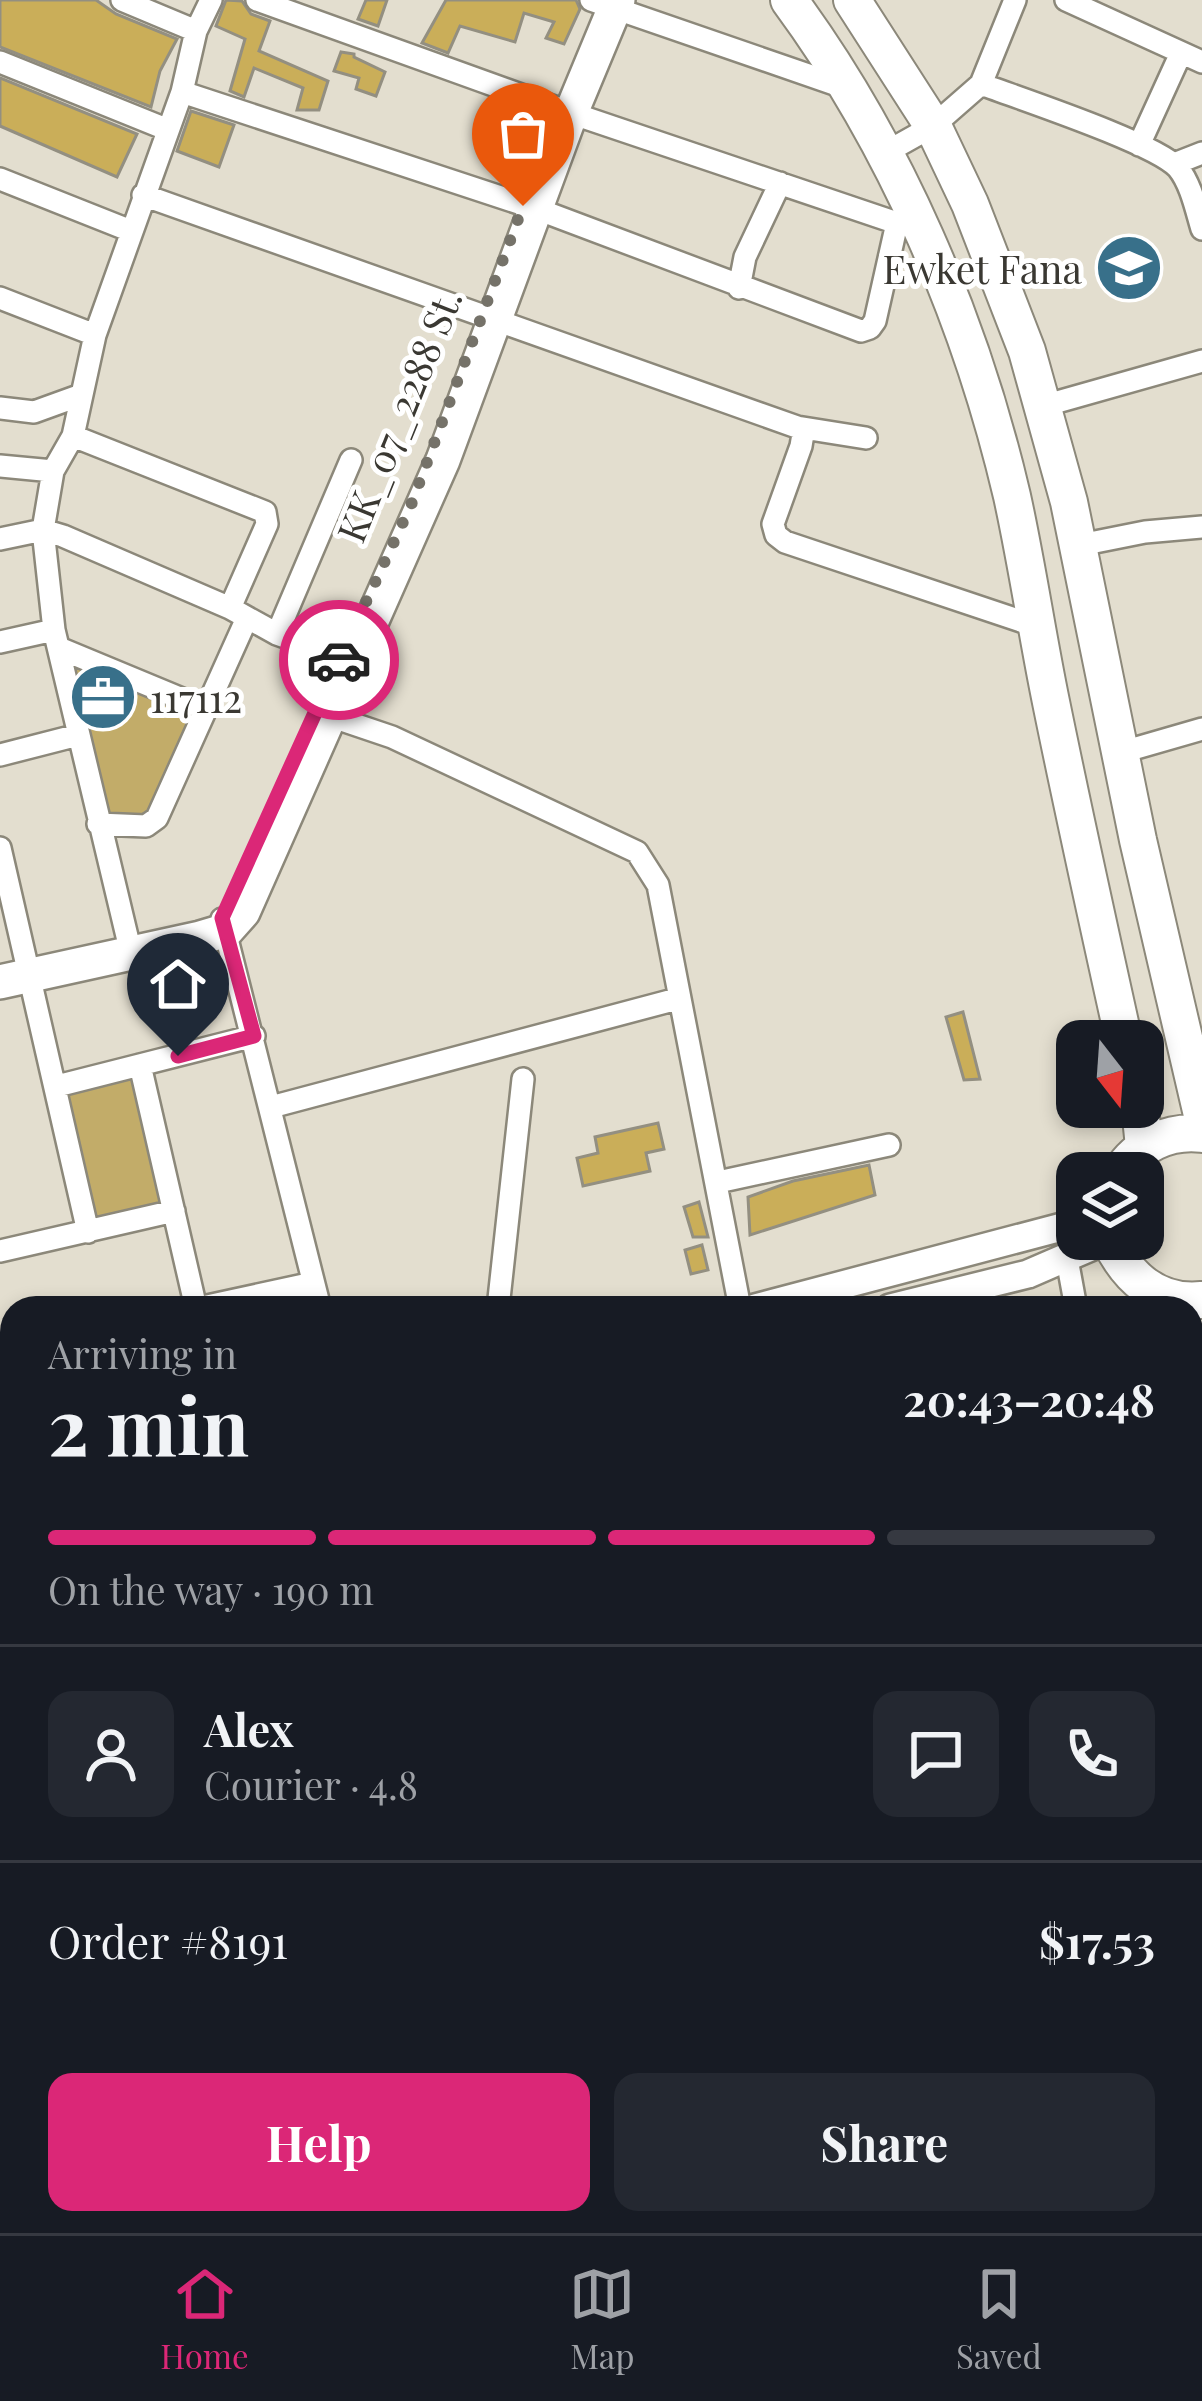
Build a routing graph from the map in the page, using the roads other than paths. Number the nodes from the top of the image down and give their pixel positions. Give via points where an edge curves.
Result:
1 (122, 0) edge
2 (211, 0) edge
3 (257, 0) edge
4 (789, 0) edge
5 (852, 0) edge
6 (1015, 0) edge
7 (1066, 0) edge
8 (605, 2) edge
9 (196, 31) junction
10 (1191, 57) edge
11 (0, 62) edge
12 (981, 84) junction
13 (846, 88) junction
14 (182, 92) junction
15 (565, 111) junction
16 (933, 126) junction
17 (166, 128) junction
18 (1139, 145) junction
19 (1202, 153) edge
20 (884, 154) junction
21 (1174, 164) junction
22 (0, 179) edge
23 (780, 183) junction
24 (143, 195) junction
25 (530, 208) junction
26 (903, 215) junction
27 (1202, 229) edge
28 (131, 230) junction
29 (739, 288) junction
30 (0, 298) edge
31 (490, 317) junction
32 (95, 335) junction
33 (1202, 361) edge
34 (81, 394) junction
35 (1043, 406) junction
36 (0, 408) edge
37 (797, 427) junction
38 (74, 436) junction
39 (866, 438) dead end
40 (351, 460) dead end
41 (0, 466) edge
42 (53, 471) junction
43 (1202, 527) edge
44 (43, 530) junction
45 (0, 539) edge
46 (1075, 546) junction
47 (238, 613) junction
48 (1036, 626) junction
49 (278, 634) junction
50 (56, 639) junction
51 (0, 642) edge
52 (346, 659) junction
53 (206, 709) junction
54 (322, 714) junction
55 (1202, 729) edge
56 (78, 736) junction
57 (1119, 753) junction
58 (0, 755) edge
59 (98, 824) junction
60 (1, 856) edge
61 (224, 924) junction
62 (130, 948) junction
63 (15, 973) edge
64 (677, 999) junction
65 (1120, 1020) edge
66 (254, 1036) junction
67 (140, 1066) junction
68 (523, 1079) dead end
69 (58, 1086) junction
70 (271, 1107) junction
71 (1202, 1115) edge
72 (1202, 1134) edge
73 (889, 1145) dead end
74 (1144, 1152) edge
75 (718, 1182) junction
76 (173, 1211) junction
77 (1056, 1229) edge
78 (88, 1232) junction
79 (0, 1251) edge
80 (1064, 1260) edge
81 (1067, 1260) edge
82 (1120, 1260) edge
83 (313, 1282) junction
84 (194, 1296) edge
85 (251, 1296) edge
86 (317, 1296) edge
87 (499, 1296) edge
88 (738, 1296) edge
89 (800, 1296) edge
90 (939, 1296) edge
91 (1074, 1296) edge
92 (1167, 1296) edge

1 - 9 street
2 - 9 street
3 - 15 street
4 - 13 highway
5 - 16 highway
6 - 12 street
7 - 10 street
8 - 13 street
8 - 15 main road, KK_07_2288 St.
9 - 14 street
10 - 18 street
11 - 17 street
12 - 16 street
12 - 18 street
13 - 20 highway
14 - 17 street
14 - 25 street
15 - 23 street
15 - 25 main road, KK_07_2288 St.
16 - 20 street
16 - 35 highway
17 - 24 street
18 - 21 street
19 - 21 street
20 - 26 highway
21 - 27 street
22 - 28 street
23 - 26 street
23 - 29 street via 745,256
24 - 28 street
24 - 31 street
25 - 29 street
25 - 31 main road, KK_07_2288 St.
26 - 29 street via 870,328
26 - 48 highway via 977,373
28 - 32 street
30 - 32 street
31 - 37 street
31 - 52 main road, KK_07_2288 St.
32 - 34 street
33 - 35 street
34 - 36 street via 34,412
34 - 38 street
35 - 46 highway
37 - 39 street
37 - 48 street via 801,446 772,524 784,542
38 - 42 street
38 - 47 street via 265,512
40 - 49 street
41 - 42 street
42 - 44 street
43 - 46 street
44 - 45 street
44 - 47 street
44 - 50 street
46 - 57 highway
47 - 49 street
47 - 53 street
48 - 65 highway
49 - 52 street
50 - 51 street
50 - 53 street
50 - 56 street
52 - 54 main road, KK_07_2288 St.
53 - 59 street via 151,824
54 - 61 main road, KK_07_2288 St.
54 - 64 street via 392,736 638,852 658,885
55 - 57 street
56 - 58 street
56 - 59 street
57 - 71 highway
59 - 62 street
60 - 63 street
61 - 62 main road
61 - 66 street
62 - 63 main road
63 - 69 street
64 - 70 street
64 - 75 street
66 - 67 street
66 - 70 street
67 - 69 street
67 - 76 street
68 - 87 street
69 - 78 street
70 - 83 street
72 - 74 highway via 1166,1137
73 - 75 street
75 - 88 street
76 - 78 street
76 - 84 street
77 - 89 street
78 - 79 street
80 - 90 street
81 - 91 street
82 - 92 highway via 1145,1288
83 - 85 street
83 - 86 street

